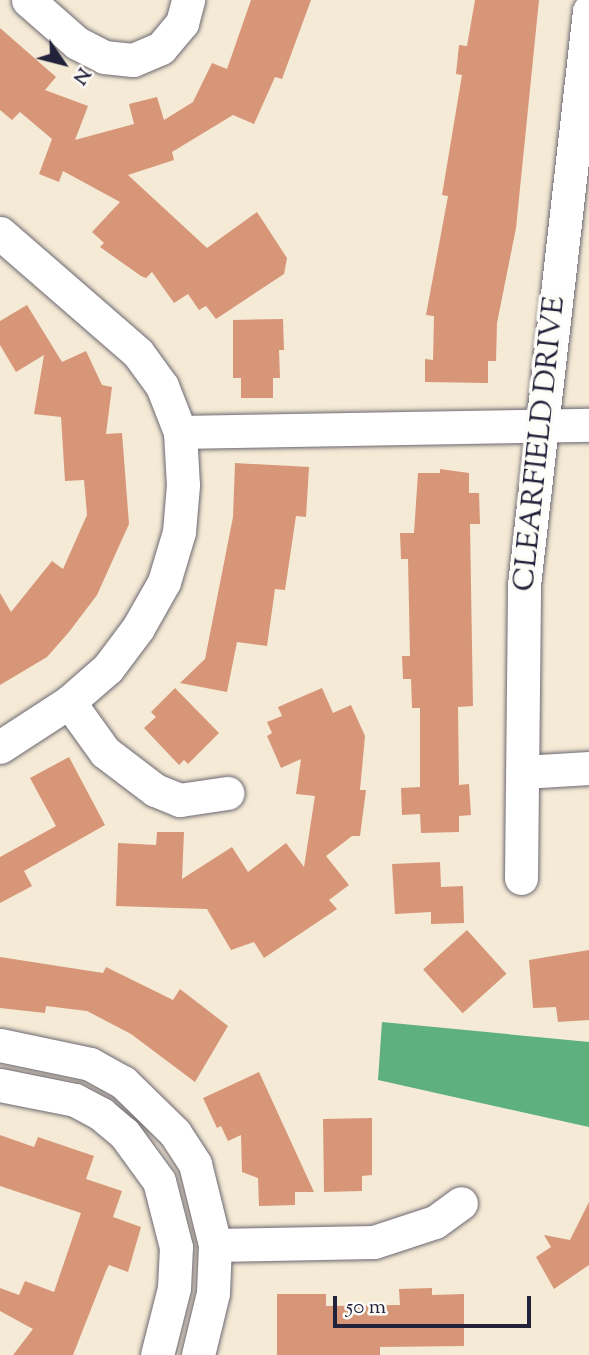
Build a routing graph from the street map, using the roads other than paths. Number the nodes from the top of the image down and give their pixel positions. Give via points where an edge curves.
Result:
1 (28, 0) edge
2 (188, 0) edge
3 (589, 11) edge
4 (0, 233) edge
5 (589, 425) edge
6 (541, 426) junction
7 (180, 432) junction
8 (69, 702) junction
9 (0, 747) edge
10 (589, 768) edge
11 (523, 772) junction
12 (227, 793) dead end
13 (522, 878) dead end
14 (0, 1045) edge
15 (0, 1085) edge
16 (461, 1203) dead end
17 (215, 1245) junction
18 (157, 1355) edge
19 (198, 1355) edge

1 - 2 street via 77,43 104,57 133,60 162,48 182,23
3 - 6 street, CLEARFIELD DRIVE
4 - 7 street via 138,353 162,386
5 - 6 street
6 - 7 street
6 - 11 street, CLEARFIELD DRIVE via 524,585
7 - 8 street via 183,485 179,532 164,582 108,668
8 - 9 street
8 - 12 street via 105,752 155,790 180,800
10 - 11 street
11 - 13 street, CLEARFIELD DRIVE
14 - 17 street via 90,1064 151,1105 195,1164
15 - 18 street via 75,1100 101,1114 124,1133 159,1181 176,1247 174,1288
16 - 17 street via 435,1222 374,1242
17 - 19 street via 213,1293

